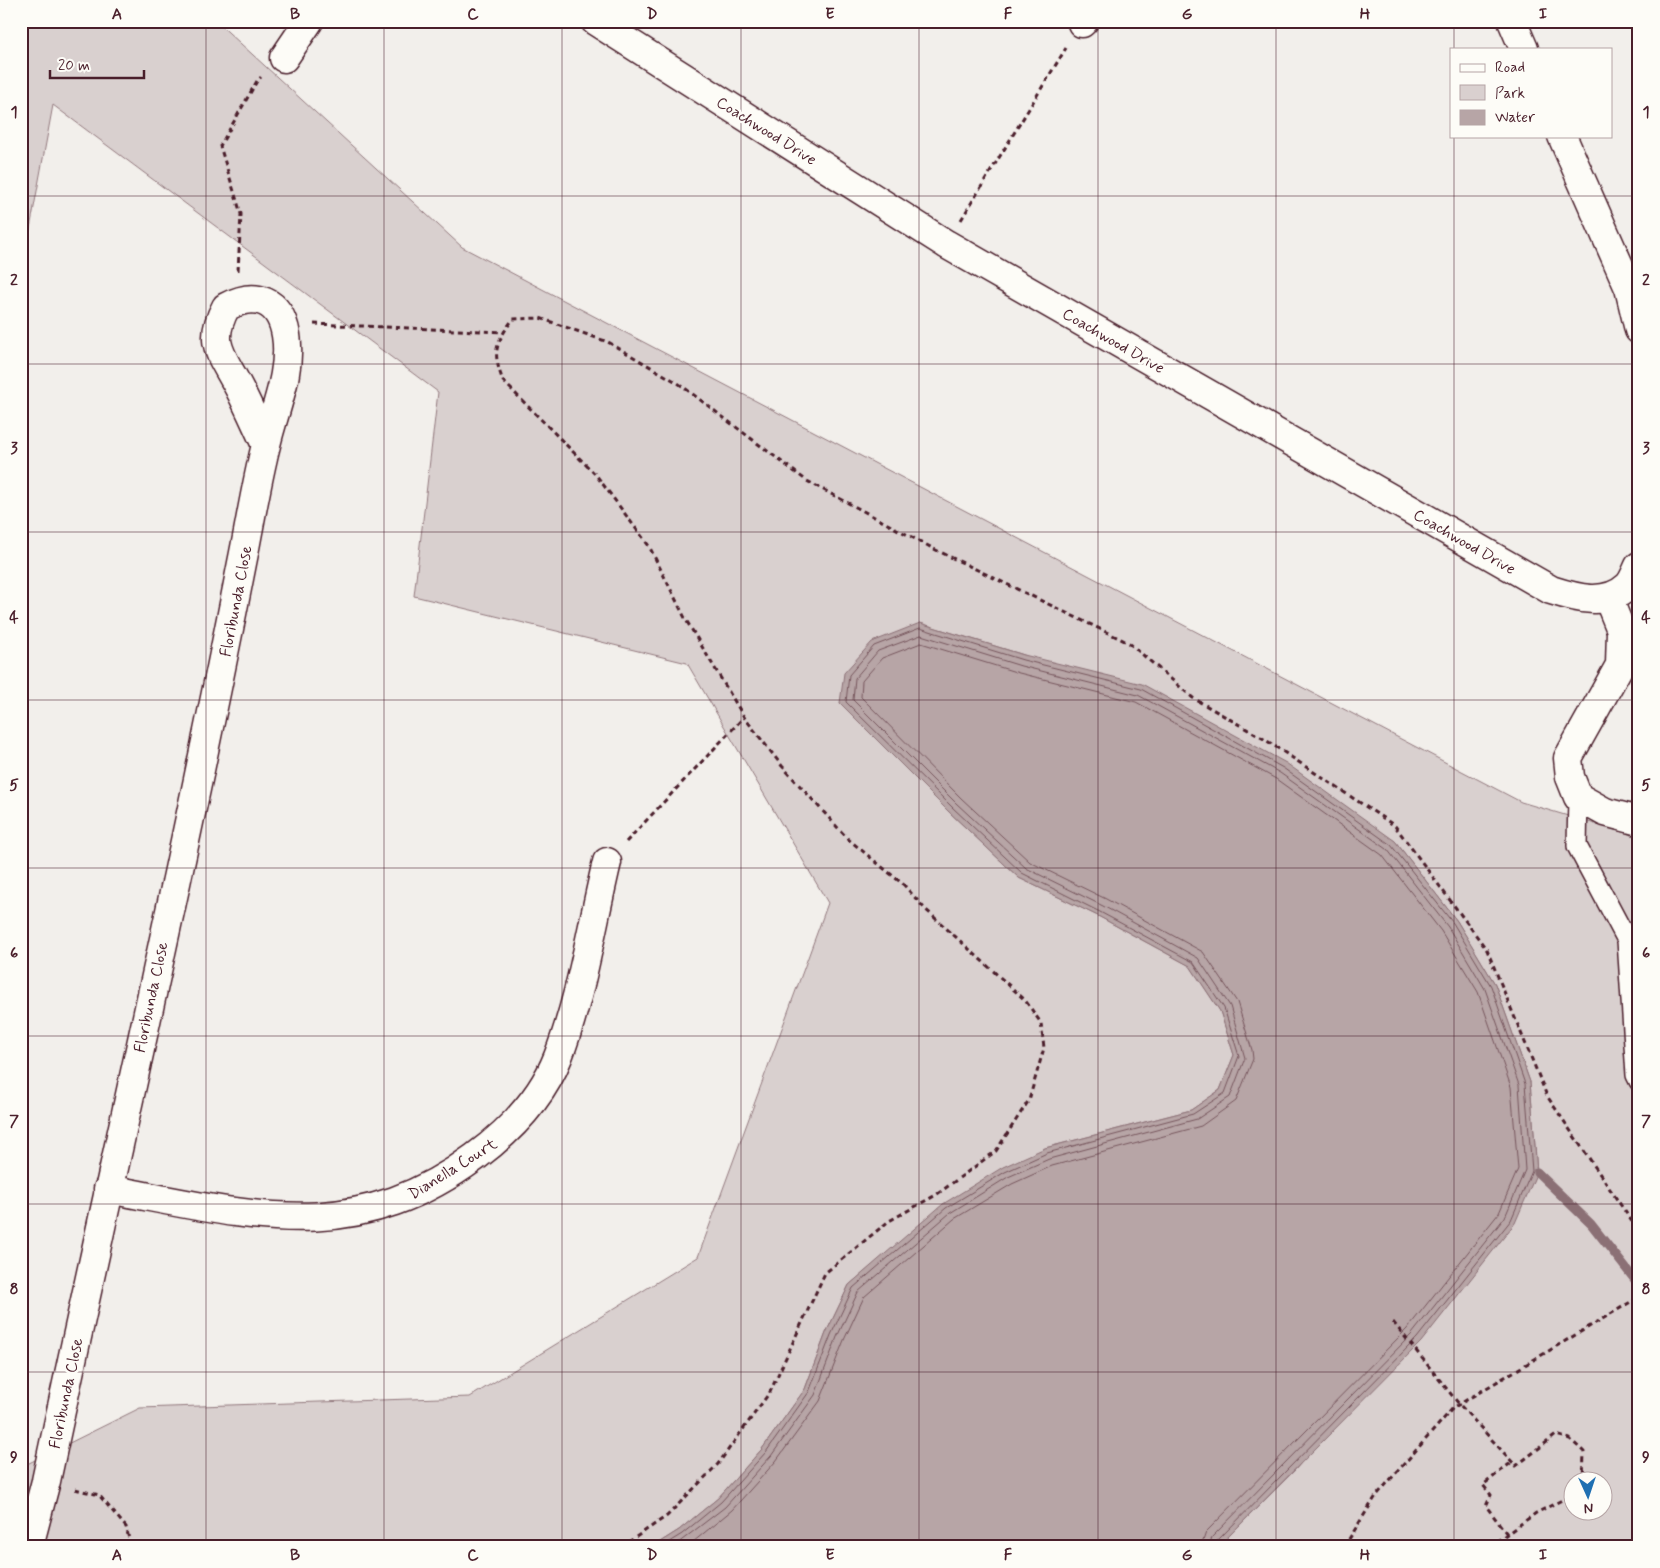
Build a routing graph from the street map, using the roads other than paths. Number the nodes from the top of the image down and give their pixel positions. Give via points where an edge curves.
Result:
1 (308, 21) edge
2 (595, 21) edge
3 (1512, 21) edge
4 (1524, 48) edge
5 (284, 58) road end
6 (1563, 138) edge
7 (1639, 330) edge
8 (266, 445) junction
9 (1639, 566) edge
10 (1608, 598) junction
11 (1578, 797) junction
12 (1639, 821) edge
13 (607, 862) road end
14 (1639, 1081) edge
15 (108, 1190) junction
16 (26, 1547) edge

1 - 5 street
2 - 10 street, Coachwood Drive via 946,244 1551,590 1579,599
3 - 4 street
6 - 7 street via 1629,288
8 - 8 street, Floribunda Close via 281,391 286,334 278,311 268,302 259,299 236,301 226,307 219,319 216,345
8 - 15 street, Floribunda Close via 215,699
9 - 10 street via 1628,586
10 - 11 street via 1621,630 1620,665 1568,758 1570,778
11 - 12 street via 1606,812
11 - 14 lane via 1577,846 1627,940
13 - 15 street, Dianella Court via 570,1021 558,1058 527,1110 498,1140 469,1162 401,1200 366,1210 321,1217 260,1216
15 - 16 street, Floribunda Close via 46,1482

